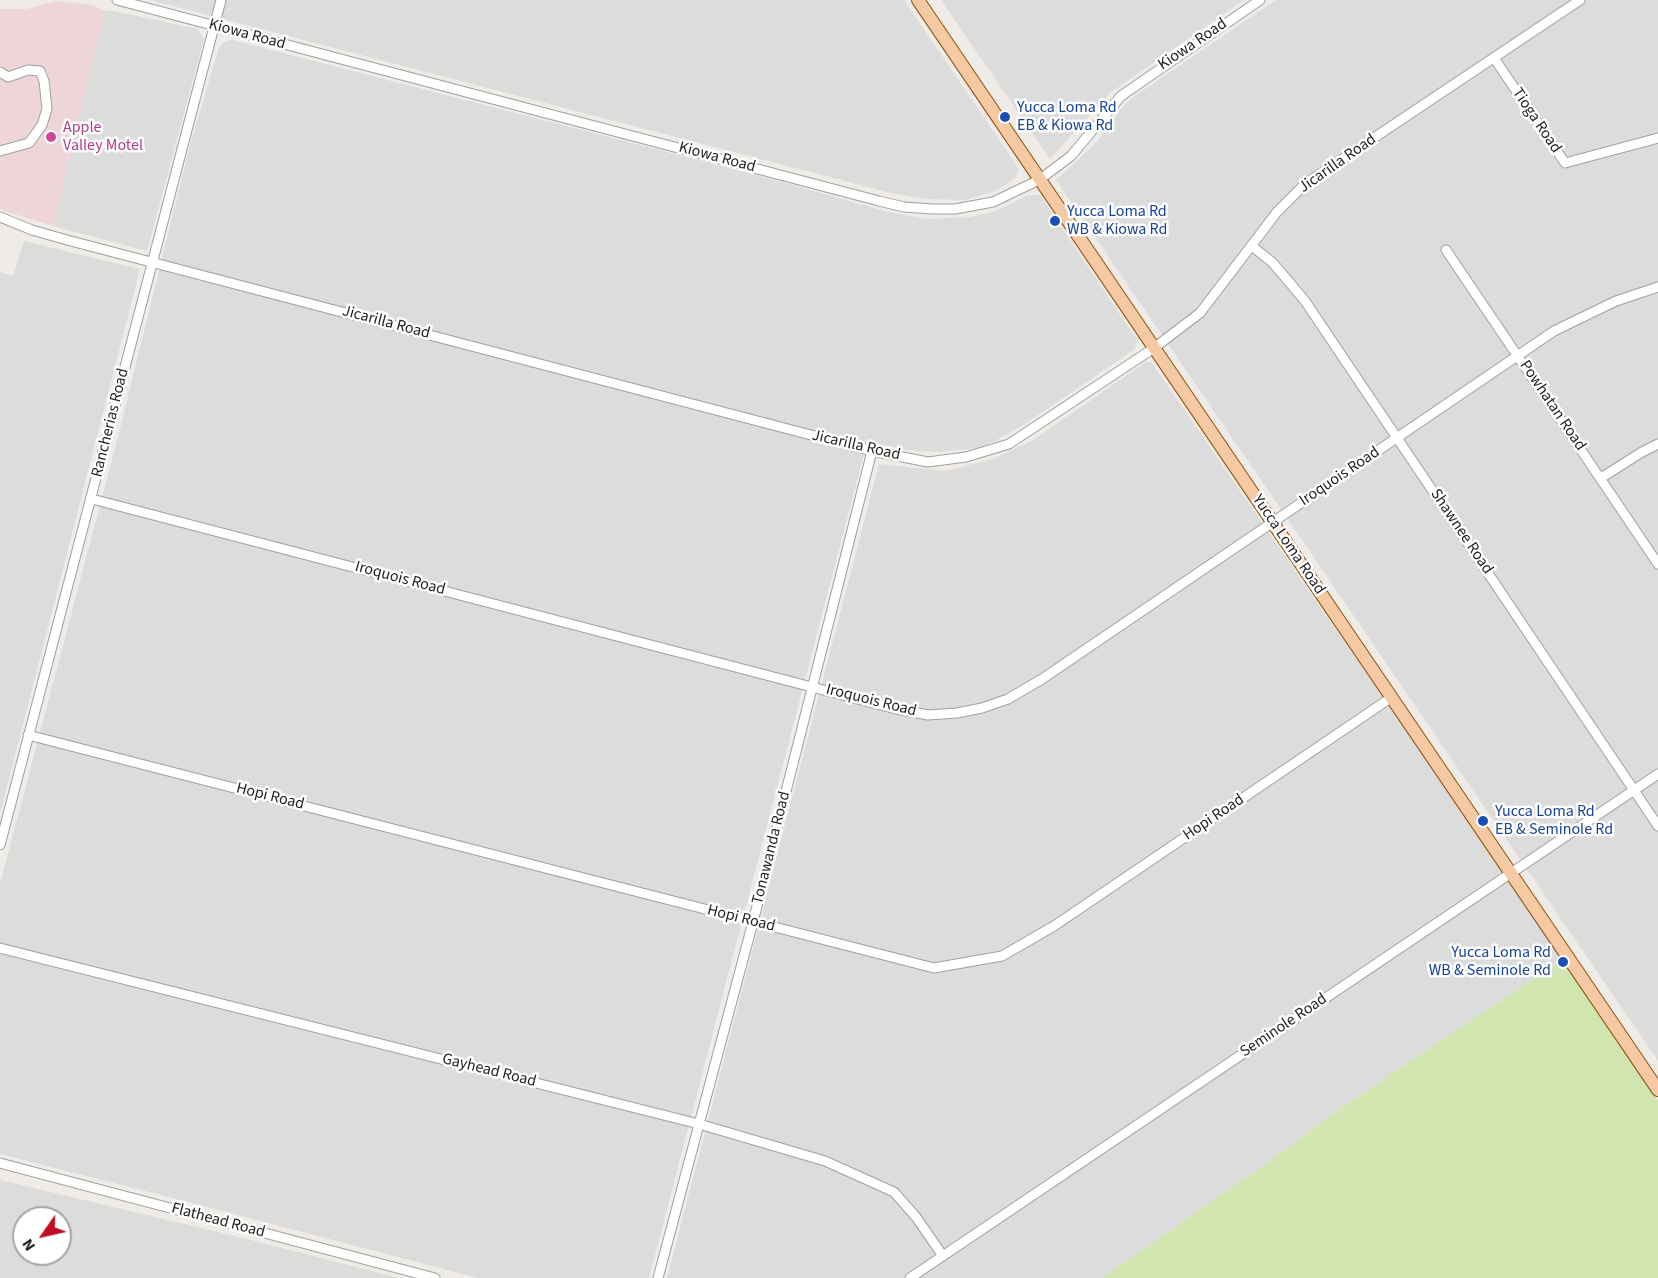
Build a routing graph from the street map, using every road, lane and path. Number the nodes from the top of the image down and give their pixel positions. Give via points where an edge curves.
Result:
1 (117, 0) edge
2 (222, 0) edge
3 (918, 0) edge
4 (1260, 0) edge
5 (1580, 0) edge
6 (214, 26) junction
7 (1494, 58) junction
8 (0, 72) edge
9 (1658, 138) edge
10 (0, 151) edge
11 (1039, 180) junction
12 (0, 217) edge
13 (1252, 246) junction
14 (1446, 250) dead end
15 (152, 262) junction
16 (1658, 287) edge
17 (1154, 348) junction
18 (1519, 356) junction
19 (1398, 438) junction
20 (1658, 444) edge
21 (872, 452) junction
22 (1601, 478) junction
23 (92, 499) junction
24 (1273, 522) junction
25 (1658, 564) edge
26 (813, 687) junction
27 (1392, 698) junction
28 (28, 735) junction
29 (1658, 774) edge
30 (1634, 790) junction
31 (1658, 826) edge
32 (0, 845) edge
33 (1510, 873) junction
34 (753, 922) junction
35 (0, 948) edge
36 (1658, 1090) edge
37 (699, 1124) junction
38 (0, 1163) edge
39 (943, 1256) junction
40 (435, 1278) edge
41 (657, 1278) edge
42 (910, 1278) edge

1 - 6 street, Kiowa Road
2 - 6 street, Rancherias Road
3 - 11 main road, Yucca Loma Road
4 - 11 street, Kiowa Road via 1121,96 1071,156
5 - 7 street, Jicarilla Road
6 - 11 street, Kiowa Road via 904,207 974,207
6 - 15 street, Rancherias Road
7 - 9 street, Tioga Road via 1565,163
7 - 13 street, Jicarilla Road via 1305,184 1277,212
8 - 10 street via 8,77 28,70 40,71 47,109 42,125 29,143
11 - 17 main road, Yucca Loma Road
12 - 15 street, Jicarilla Road via 32,230
13 - 17 street, Jicarilla Road via 1200,314
13 - 19 street, Shawnee Road via 1273,263 1299,294
14 - 18 street, Powhatan Road
15 - 21 street, Jicarilla Road
15 - 23 street, Rancherias Road
16 - 18 street, Iroquois Road via 1581,317
17 - 21 street, Jicarilla Road via 1009,444 966,457 928,462
17 - 24 main road, Yucca Loma Road
18 - 19 street, Iroquois Road
18 - 22 street, Powhatan Road
19 - 24 street, Iroquois Road
19 - 30 street, Shawnee Road
20 - 22 street
21 - 26 street, Tonawanda Road
22 - 25 street, Powhatan Road
23 - 26 street, Iroquois Road
23 - 28 street, Rancherias Road
24 - 26 street, Iroquois Road via 1008,699 982,708 928,715
24 - 27 main road, Yucca Loma Road
26 - 34 street, Tonawanda Road
27 - 33 main road, Yucca Loma Road
27 - 34 street, Hopi Road via 1054,926 1002,956 934,968
28 - 32 street, Rancherias Road
28 - 34 street, Hopi Road
29 - 30 street, Seminole Road
30 - 31 street, Shawnee Road
30 - 33 street, Seminole Road
33 - 36 main road, Yucca Loma Road
33 - 39 street, Seminole Road
34 - 37 street, Tonawanda Road
35 - 37 street, Gayhead Road
37 - 39 street, Gayhead Road via 825,1161 894,1192
37 - 41 street, Tonawanda Road
38 - 40 street, Flathead Road
39 - 42 street, Seminole Road

